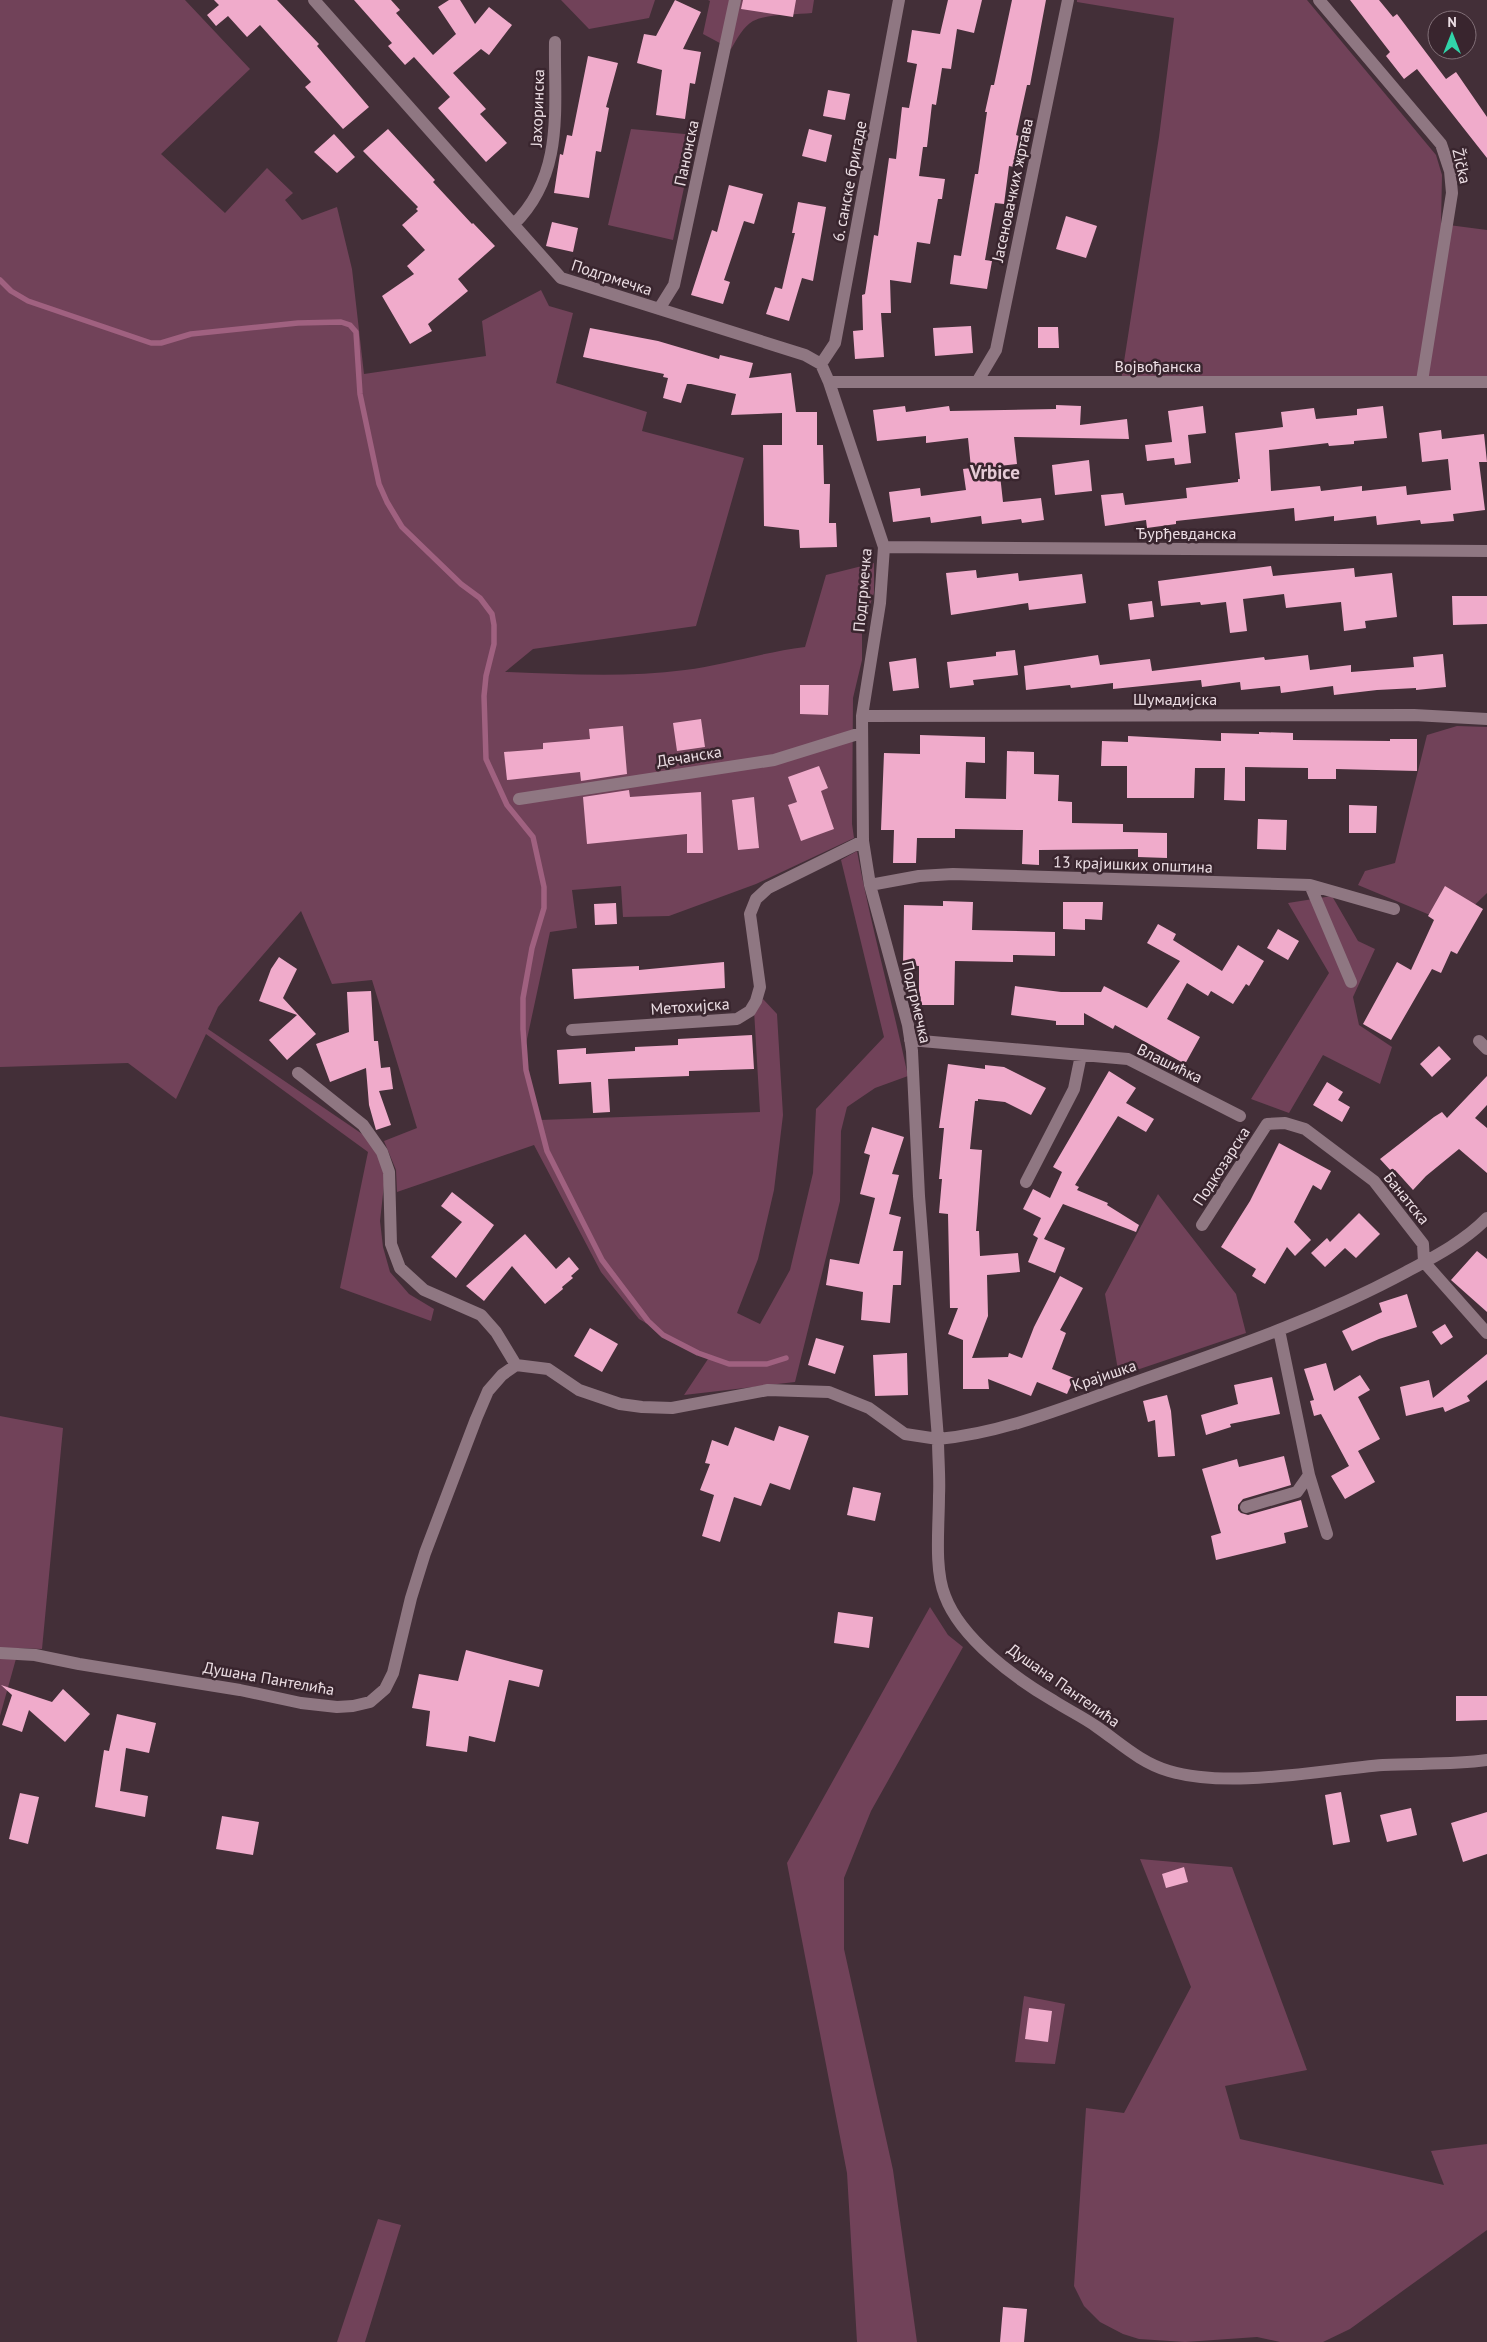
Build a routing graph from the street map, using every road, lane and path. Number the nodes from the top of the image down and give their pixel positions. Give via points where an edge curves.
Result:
1 (314, 0) edge
2 (735, 0) edge
3 (899, 0) edge
4 (1068, 0) edge
5 (1318, 0) edge
6 (555, 42) dead end
7 (514, 224) junction
8 (659, 309) junction
9 (821, 364) junction
10 (1422, 381) junction
11 (829, 382) junction
12 (977, 382) junction
13 (1487, 382) edge
14 (884, 547) junction
15 (1487, 551) edge
16 (862, 716) junction
17 (1487, 719) edge
18 (861, 733) junction
19 (519, 798) dead end
20 (863, 841) junction
21 (870, 885) junction
22 (1310, 886) junction
23 (1394, 908) dead end
24 (1351, 982) dead end
25 (572, 1030) dead end
26 (910, 1040) junction
27 (1081, 1055) junction
28 (298, 1073) dead end
29 (1240, 1116) dead end
30 (1267, 1124) joint
31 (1026, 1182) dead end
32 (1487, 1218) edge
33 (1202, 1225) dead end
34 (1424, 1262) junction
35 (1278, 1330) junction
36 (1487, 1333) edge
37 (516, 1365) junction
38 (938, 1439) junction
39 (1309, 1475) junction
40 (1246, 1507) dead end
41 (1327, 1534) dead end
42 (0, 1653) edge
43 (1487, 1760) edge

1 - 7 street, Подгрмечка
2 - 8 street, Панонска via 674,285
3 - 9 street, 6. санске бригаде via 836,343
4 - 12 street, Јасеновачких жртава via 996,350
5 - 10 street, Žička via 1441,144 1450,171 1450,209
6 - 7 street, Јахоринска via 555,134 550,166 534,199
7 - 8 street, Подгрмечка via 561,278
8 - 9 street, Подгрмечка via 805,355
9 - 11 street, Подгрмечка
10 - 12 street, Војвођанска
10 - 13 street, Војвођанска
11 - 12 street, Војвођанска
11 - 14 street, Подгрмечка
14 - 15 street, Ђурђевданска
14 - 16 street, Подгрмечка via 880,602
16 - 17 street, Шумадијска via 1414,715
16 - 18 street, Подгрмечка
18 - 19 street, Дечанска via 774,760
18 - 20 street, Подгрмечка
20 - 21 street, Подгрмечка
20 - 25 street, Метохијска via 768,888 756,899 750,914 760,987 750,1011 737,1019
21 - 22 street, 13 крајишких општина via 953,874
21 - 26 street, Подгрмечка
22 - 23 street, 13 крајишких општина
22 - 24 street
26 - 27 street, Влашићка
26 - 38 street, Подгрмечка via 918,1196
27 - 29 street, Влашићка via 1128,1059
27 - 31 street via 1074,1089
28 - 37 street via 363,1125 382,1152 389,1172 391,1244 400,1268 424,1290 481,1315 496,1332
30 - 33 street, Подкозарска
30 - 34 street, Банатска via 1285,1123 1305,1129 1374,1181 1423,1244
32 - 34 street, Крајишка
34 - 35 street, Крајишка via 1369,1292
34 - 36 street, Банатска
35 - 38 street, Крајишка via 1032,1418 964,1436
35 - 39 street
37 - 38 street via 548,1369 579,1390 642,1408 672,1408 768,1390 829,1392 869,1408 905,1434
37 - 42 street, Душана Пантелића via 488,1391 425,1553 393,1673 385,1690 370,1702 337,1707 301,1703 35,1655
38 - 43 street, Душана Пантелића via 940,1571 944,1595 954,1615 978,1643 1010,1672 1134,1754 1169,1771 1208,1777 1301,1774 1386,1765
39 - 40 street via 1296,1492
39 - 41 street

